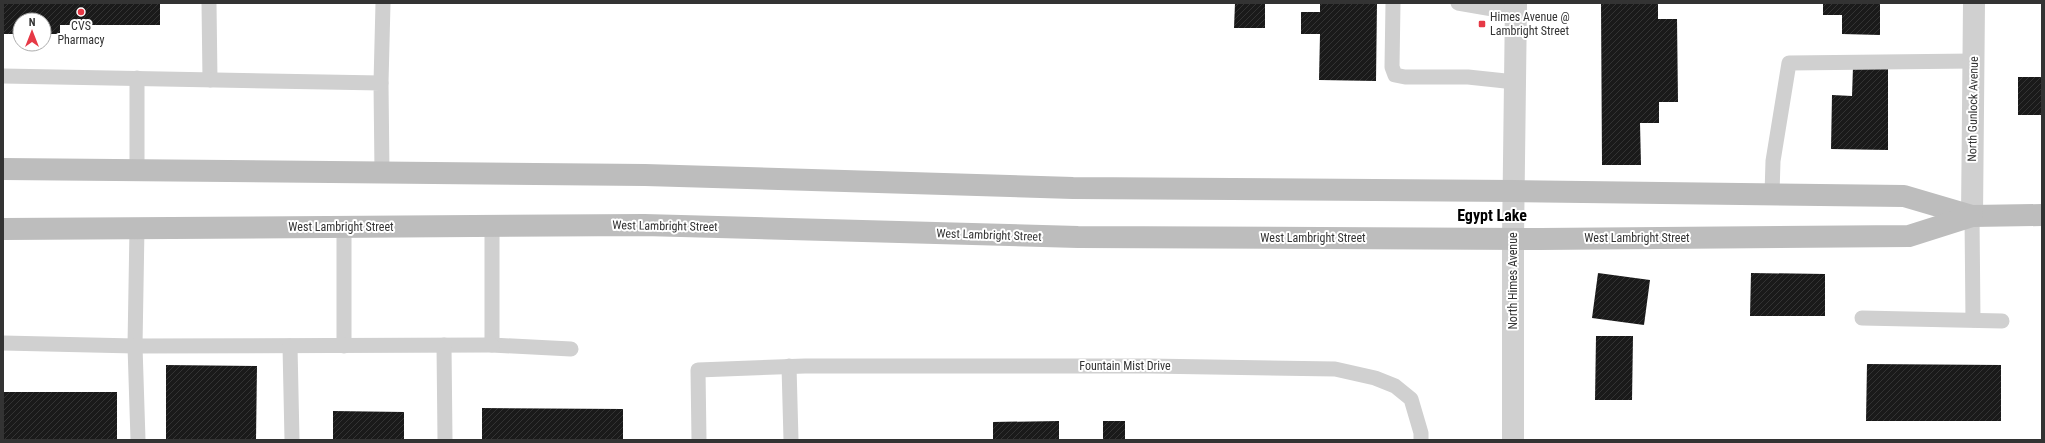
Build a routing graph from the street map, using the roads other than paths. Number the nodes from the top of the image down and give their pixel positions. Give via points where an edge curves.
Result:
1 (209, 3) edge
2 (383, 3) edge
3 (1393, 3) edge
4 (1458, 3) edge
5 (1974, 3) edge
6 (1516, 8) edge
7 (1973, 61) junction
8 (3, 76) edge
9 (138, 78) junction
10 (210, 80) junction
11 (1515, 82) junction
12 (381, 83) junction
13 (3, 170) edge
14 (137, 171) junction
15 (382, 173) junction
16 (1514, 191) junction
17 (1772, 194) junction
18 (2042, 215) edge
19 (1972, 216) junction
20 (492, 226) junction
21 (344, 227) junction
22 (137, 228) junction
23 (3, 229) edge
24 (1513, 239) junction
25 (1862, 318) dead end
26 (1973, 320) junction
27 (2002, 321) dead end
28 (3, 343) edge
29 (444, 345) junction
30 (492, 345) junction
31 (135, 346) junction
32 (290, 346) junction
33 (344, 346) junction
34 (571, 349) dead end
35 (789, 366) junction
36 (138, 440) edge
37 (292, 440) edge
38 (445, 440) edge
39 (699, 440) edge
40 (791, 440) edge
41 (1421, 440) edge
42 (1513, 440) edge

1 - 10 lane
2 - 12 lane
3 - 11 lane via 1392,67 1395,75
4 - 6 lane
5 - 7 street, North Gunlock Avenue
6 - 11 street, North Himes Avenue
7 - 17 lane via 1789,63 1773,161
7 - 19 street, North Gunlock Avenue
8 - 9 lane
9 - 10 lane
9 - 14 lane
10 - 12 lane
11 - 16 street, North Himes Avenue
12 - 15 lane
13 - 14 main road, West Lambright Street
14 - 15 main road, West Lambright Street
15 - 16 main road, West Lambright Street via 645,175 1073,188
16 - 17 main road, West Lambright Street
16 - 24 street, North Himes Avenue
17 - 19 main road, West Lambright Street via 1904,196
18 - 19 main road, West Lambright Street
19 - 24 main road, West Lambright Street via 1910,236
19 - 26 lane
20 - 21 main road, West Lambright Street
20 - 24 main road, West Lambright Street via 644,225 1078,237
20 - 30 lane
21 - 22 main road, West Lambright Street
21 - 33 lane
22 - 23 main road, West Lambright Street
22 - 31 lane
24 - 42 street, North Himes Avenue
25 - 26 lane
26 - 27 lane
28 - 31 lane
29 - 30 lane
29 - 33 lane
29 - 38 lane
30 - 34 lane
31 - 32 lane
31 - 36 lane
32 - 33 lane
32 - 37 lane
35 - 39 lane, Fountain Mist Drive via 698,370
35 - 40 lane
35 - 41 lane, Fountain Mist Drive via 1149,366 1335,370 1375,378 1395,386 1411,399

